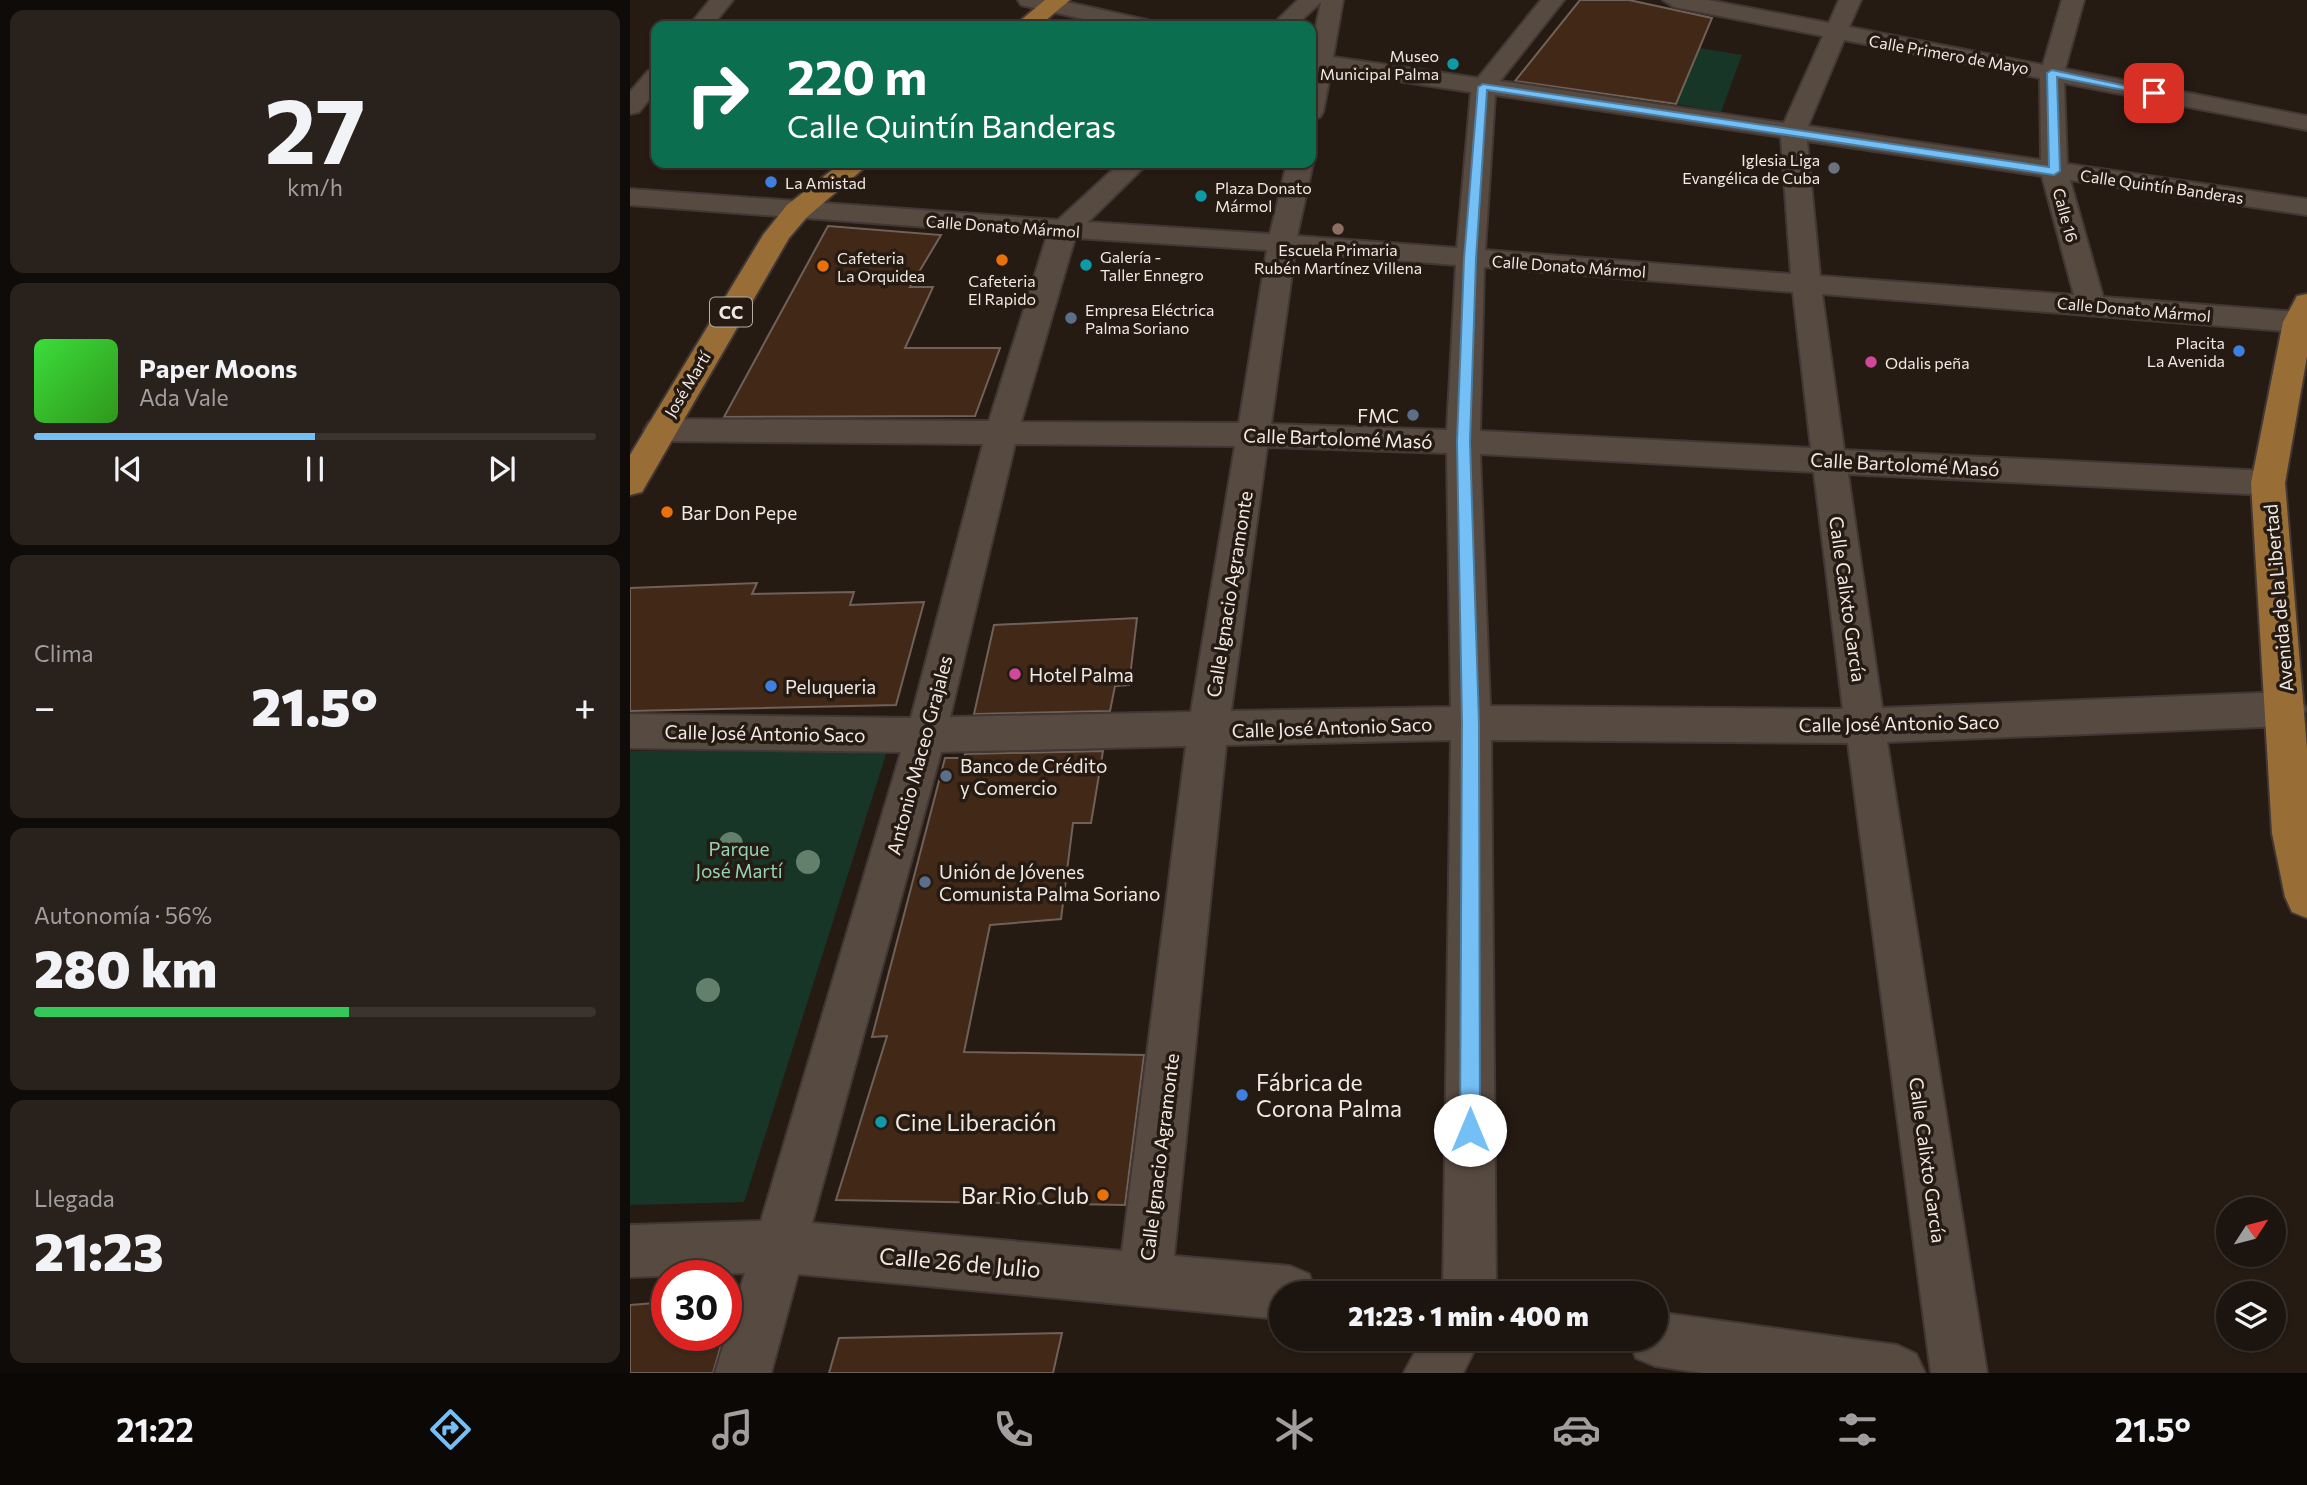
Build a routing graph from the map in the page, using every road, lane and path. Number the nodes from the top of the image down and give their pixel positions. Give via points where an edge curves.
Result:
1 (722, 0) edge
2 (1029, 0) edge
3 (1311, 0) edge
4 (1332, 0) edge
5 (1553, 0) edge
6 (1674, 0) edge
7 (2073, 0) edge
8 (1055, 3) edge
9 (1842, 16) edge
10 (703, 21) edge
11 (1032, 21) edge
12 (1124, 21) edge
13 (1288, 21) edge
14 (1316, 62) edge
15 (2052, 73) junction
16 (651, 82) edge
17 (1483, 87) junction
18 (630, 107) edge
19 (2307, 123) edge
20 (1793, 131) junction
21 (851, 168) edge
22 (1130, 168) edge
23 (1299, 168) edge
24 (2054, 171) junction
25 (630, 197) edge
26 (2307, 207) edge
27 (797, 211) junction
28 (1063, 230) junction
29 (1282, 243) junction
30 (1470, 259) junction
31 (1805, 284) junction
32 (2091, 305) junction
33 (2303, 312) edge
34 (660, 430) junction
35 (1002, 432) junction
36 (1253, 435) junction
37 (1463, 442) junction
38 (1830, 460) junction
39 (630, 483) edge
40 (2268, 483) junction
41 (2286, 709) junction
42 (1471, 723) junction
43 (1865, 726) junction
44 (630, 731) edge
45 (1208, 731) junction
46 (926, 735) junction
47 (2307, 897) edge
48 (778, 1246) junction
49 (630, 1251) edge
50 (1146, 1278) junction
51 (1470, 1281) edge
52 (1269, 1291) edge
53 (1668, 1341) edge
54 (1446, 1351) edge
55 (743, 1373) edge
56 (1432, 1373) edge
57 (1898, 1373) edge
58 (1959, 1373) edge

1 - 10 street
2 - 8 street
3 - 13 street
4 - 14 street
5 - 17 street
6 - 9 street, Calle Primero de Mayo
7 - 15 street, Calle 16
8 - 11 main road
8 - 12 street
9 - 15 street, Calle Primero de Mayo
9 - 20 street, Calle Calixto García
14 - 17 street, Calle Quintín Banderas
15 - 19 street, Calle Primero de Mayo
15 - 24 street, Calle 16
16 - 18 street
17 - 20 street, Calle Quintín Banderas
17 - 30 street
20 - 24 street, Calle Quintín Banderas
20 - 31 street, Calle Calixto García
21 - 27 main road, José Martí / CC
22 - 28 street
23 - 29 street, Calle Ignacio Agramonte
24 - 26 street, Calle Quintín Banderas
24 - 32 street, Calle 16
25 - 27 street, Calle Donato Mármol
27 - 28 street, Calle Donato Mármol
27 - 34 main road, José Martí / CC via 777,235
28 - 29 street, Calle Donato Mármol
28 - 35 street, Antonio Maceo Grajales
29 - 30 street, Calle Donato Mármol
29 - 36 street, Calle Ignacio Agramonte
30 - 31 street, Calle Donato Mármol
30 - 37 street
31 - 32 street, Calle Donato Mármol
31 - 38 street, Calle Calixto García
32 - 33 street, Calle Donato Mármol
33 - 40 main road, Avenida de la Libertad
34 - 35 street, Calle Bartolomé Masó
34 - 39 main road, José Martí / CC
35 - 36 street, Calle Bartolomé Masó
35 - 46 street, Antonio Maceo Grajales
36 - 37 street, Calle Bartolomé Masó
36 - 45 street, Calle Ignacio Agramonte
37 - 38 street, Calle Bartolomé Masó
37 - 42 street
38 - 40 street, Calle Bartolomé Masó
38 - 43 street, Calle Calixto García
40 - 41 main road, Avenida de la Libertad
41 - 43 street, Calle José Antonio Saco
41 - 47 main road, Avenida de la Libertad via 2293,833
42 - 43 street, Calle José Antonio Saco
42 - 45 street, Calle José Antonio Saco
42 - 51 street
43 - 58 street, Calle Calixto García
44 - 46 street, Calle José Antonio Saco
45 - 46 street, Calle José Antonio Saco
45 - 50 street, Calle Ignacio Agramonte
46 - 48 street, Antonio Maceo Grajales
48 - 49 street, Calle 26 de Julio
48 - 50 street, Calle 26 de Julio
48 - 55 street, Antonio Maceo Grajales
50 - 52 street, Calle 26 de Julio
53 - 57 street
54 - 56 street

